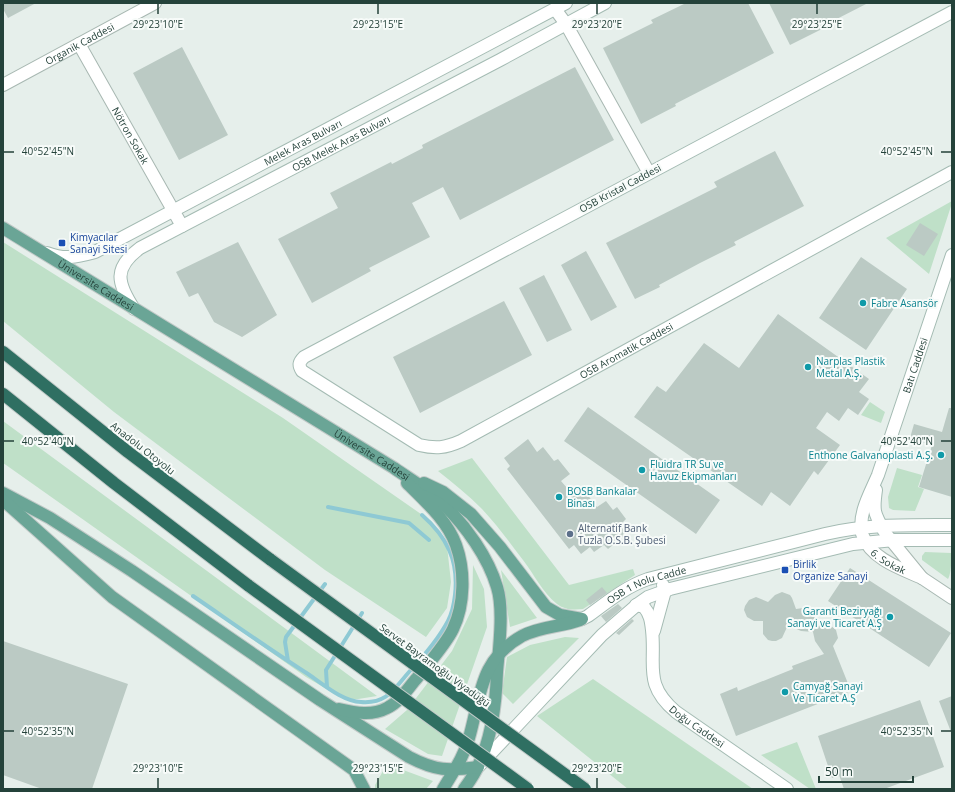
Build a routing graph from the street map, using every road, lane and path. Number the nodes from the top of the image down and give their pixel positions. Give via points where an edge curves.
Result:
1 (155, 3) edge
2 (605, 3) edge
3 (561, 6) edge
4 (952, 12) edge
5 (566, 24) junction
6 (79, 44) junction
7 (3, 85) edge
8 (952, 172) edge
9 (649, 173) junction
10 (173, 210) junction
11 (182, 226) junction
12 (3, 228) edge
13 (35, 248) junction
14 (952, 255) edge
15 (950, 269) edge
16 (134, 309) junction
17 (3, 352) edge
18 (302, 371) joint
19 (3, 394) edge
20 (394, 468) junction
21 (878, 475) junction
22 (3, 493) edge
23 (3, 500) edge
24 (952, 525) edge
25 (885, 532) junction
26 (863, 535) junction
27 (952, 540) edge
28 (271, 560) joint
29 (654, 578) junction
30 (922, 578) junction
31 (665, 591) junction
32 (952, 598) edge
33 (636, 605) junction
34 (582, 619) junction
35 (653, 636) junction
36 (498, 654) junction
37 (332, 708) junction
38 (478, 767) junction
39 (454, 770) junction
40 (364, 789) edge
41 (443, 789) edge
42 (464, 789) edge
43 (528, 789) edge
44 (584, 789) edge
45 (787, 789) edge

1 - 6 street, Organik Caddesi
2 - 5 street, OSB Melek Aras Bulvarı
3 - 5 street
3 - 10 street, Melek Aras Bulvarı
4 - 9 street, OSB Kristal Caddesi
5 - 9 street
5 - 11 street, OSB Melek Aras Bulvarı
6 - 7 street, Organik Caddesi
6 - 10 street, Nötron Sokak
8 - 18 street, OSB Aromatik Caddesi via 449,447 433,448 419,445
9 - 18 street, OSB Kristal Caddesi via 304,357 299,366
10 - 11 street, Nötron Sokak
10 - 13 street, Melek Aras Bulvarı via 95,252 73,258 56,256
11 - 16 street, OSB Melek Aras Bulvarı via 140,248 128,257 122,267 124,294
12 - 13 main road, Üniversite Caddesi
13 - 16 main road, Üniversite Caddesi
14 - 15 street, Batı Caddesi
15 - 21 street, Batı Caddesi
16 - 20 main road, Üniversite Caddesi
17 - 28 highway, Anadolu Otoyolu via 128,452
19 - 43 highway, bridge via 249,586
20 - 34 main road via 443,492 471,514 546,607 560,616
20 - 36 main road, Üniversite Caddesi via 443,504 479,549 497,588 500,613
20 - 37 main road via 435,512 456,545 462,580 458,612 453,629 432,660 402,696 388,708 374,713 358,713
21 - 25 street, Batı Caddesi via 874,514
21 - 26 street, Batı Caddesi via 863,510
22 - 37 main road via 50,518 132,571
23 - 40 main road via 112,597 354,770
24 - 25 street, OSB 1 Nolu Cadde
25 - 26 street, OSB 1 Nolu Cadde
25 - 26 street, OSB 1 Nolu Cadde
25 - 27 street, OSB 1 Nolu Cadde
25 - 30 street, 6. Sokak
26 - 29 street, OSB 1 Nolu Cadde via 825,534
26 - 30 street, 6. Sokak via 880,557
26 - 31 street, OSB 1 Nolu Cadde via 838,547
28 - 44 highway, Servet Bayramoğlu Viyadüğü, bridge
29 - 31 street via 663,583
29 - 34 street, OSB 1 Nolu Cadde via 626,589
30 - 32 street, 6. Sokak
31 - 33 street, OSB 1 Nolu Cadde
31 - 35 street, Doğu Caddesi
33 - 35 street, Doğu Caddesi via 644,607 649,613
33 - 38 street, OSB 1 Nolu Cadde via 598,640
34 - 36 main road, OSB 1 Nolu Cadde via 568,625 539,629 509,644
35 - 45 street, Doğu Caddesi via 653,676 663,700 676,712
36 - 38 main road, Üniversite Caddesi via 493,713 486,747
36 - 39 main road, OSB 1 Nolu Cadde via 480,686 469,738
37 - 39 main road via 424,765
38 - 39 main road
38 - 42 main road, Üniversite Caddesi
39 - 41 main road, OSB 1 Nolu Cadde

